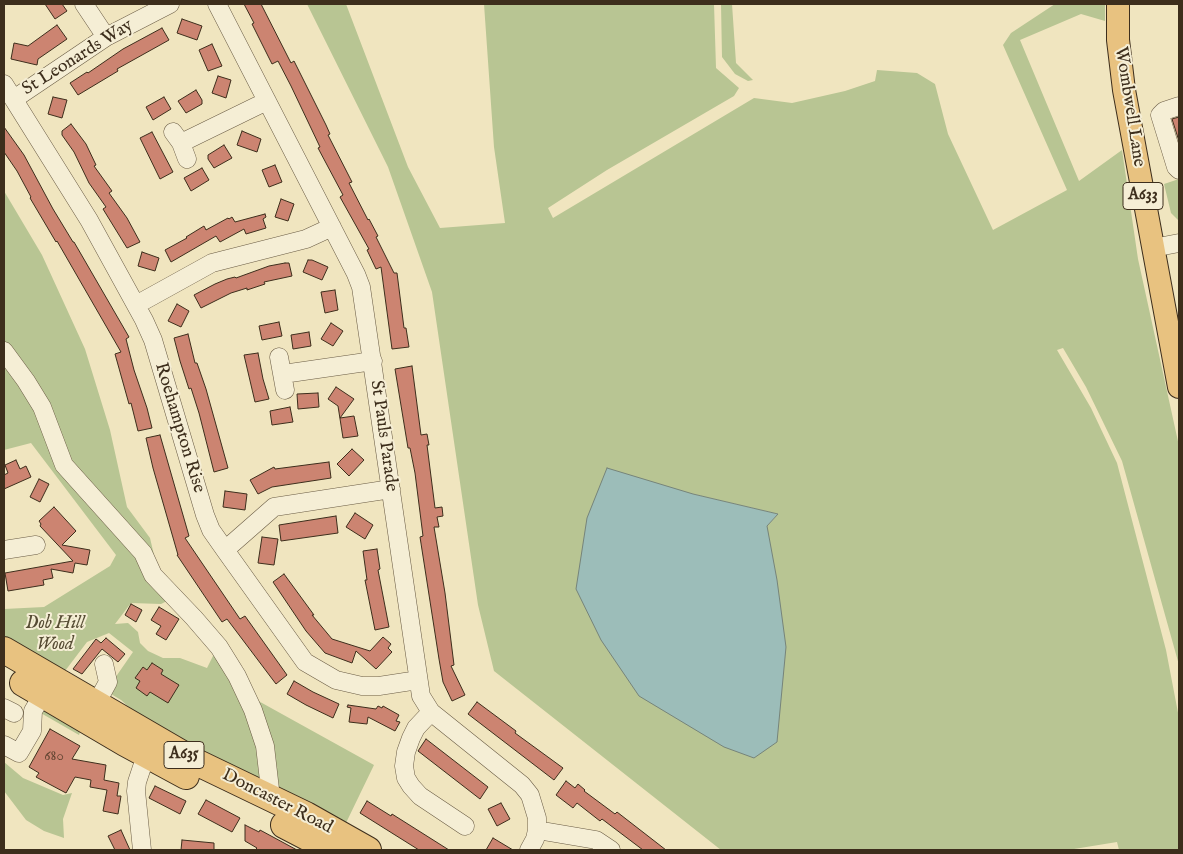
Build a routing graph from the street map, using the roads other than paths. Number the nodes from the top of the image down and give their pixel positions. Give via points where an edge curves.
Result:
1 (84, 4) edge
2 (170, 4) edge
3 (217, 4) edge
4 (1118, 4) edge
5 (106, 37) junction
6 (4, 84) edge
7 (14, 99) junction
8 (267, 101) junction
9 (1179, 106) edge
10 (181, 145) dead end
11 (1179, 170) edge
12 (332, 227) junction
13 (1179, 243) edge
14 (1153, 248) junction
15 (136, 305) junction
16 (4, 351) edge
17 (372, 361) junction
18 (283, 374) dead end
19 (1179, 387) edge
20 (391, 489) junction
21 (10, 544) edge
22 (36, 545) dead end
23 (225, 550) junction
24 (4, 650) edge
25 (104, 664) dead end
26 (4, 672) edge
27 (418, 680) junction
28 (42, 687) junction
29 (96, 704) junction
30 (431, 712) junction
31 (4, 744) edge
32 (146, 755) junction
33 (271, 798) junction
34 (465, 826) dead end
35 (537, 830) junction
36 (142, 850) edge
37 (332, 850) edge
38 (368, 850) edge
39 (529, 850) edge
40 (611, 850) edge

1 - 5 street
2 - 5 street, St Leonards Way
3 - 8 street, St Pauls Parade
4 - 14 main road, Wombwell Lane / A633 via 1118,40 1124,90
5 - 7 street, St Leonards Way
6 - 7 street, Roehampton Rise
7 - 15 street, Roehampton Rise via 89,220
8 - 10 street
8 - 12 street, St Pauls Parade
9 - 11 street via 1164,110 1160,115
12 - 15 street via 306,239 212,262
12 - 17 street, St Pauls Parade via 361,287
13 - 14 street
14 - 19 main road, Wombwell Lane / A633
15 - 23 street, Roehampton Rise via 153,340 205,515
16 - 33 street via 42,407 64,465 142,553 153,575 219,647 237,676 265,746
17 - 18 street
17 - 20 street, St Pauls Parade
20 - 23 street via 274,507
20 - 27 street, St Pauls Parade
21 - 22 street
23 - 27 street, Roehampton Rise via 305,662 336,680 362,686
24 - 28 highway, Doncaster Road / A635
25 - 29 street via 108,682
26 - 28 highway, Doncaster Road / A635
27 - 30 street, St Pauls Parade
28 - 29 highway, Doncaster Road / A635
28 - 31 street via 32,731 19,753
28 - 32 highway, Doncaster Road / A635
29 - 33 highway, Doncaster Road / A635 via 198,763
30 - 34 street via 411,738 404,766 406,778 420,796
30 - 35 street, St Pauls Parade via 522,785 534,805
32 - 36 street via 136,791
32 - 37 highway, Doncaster Road / A635
33 - 38 highway, Doncaster Road / A635
35 - 39 street, St Pauls Parade
35 - 40 street via 596,840

